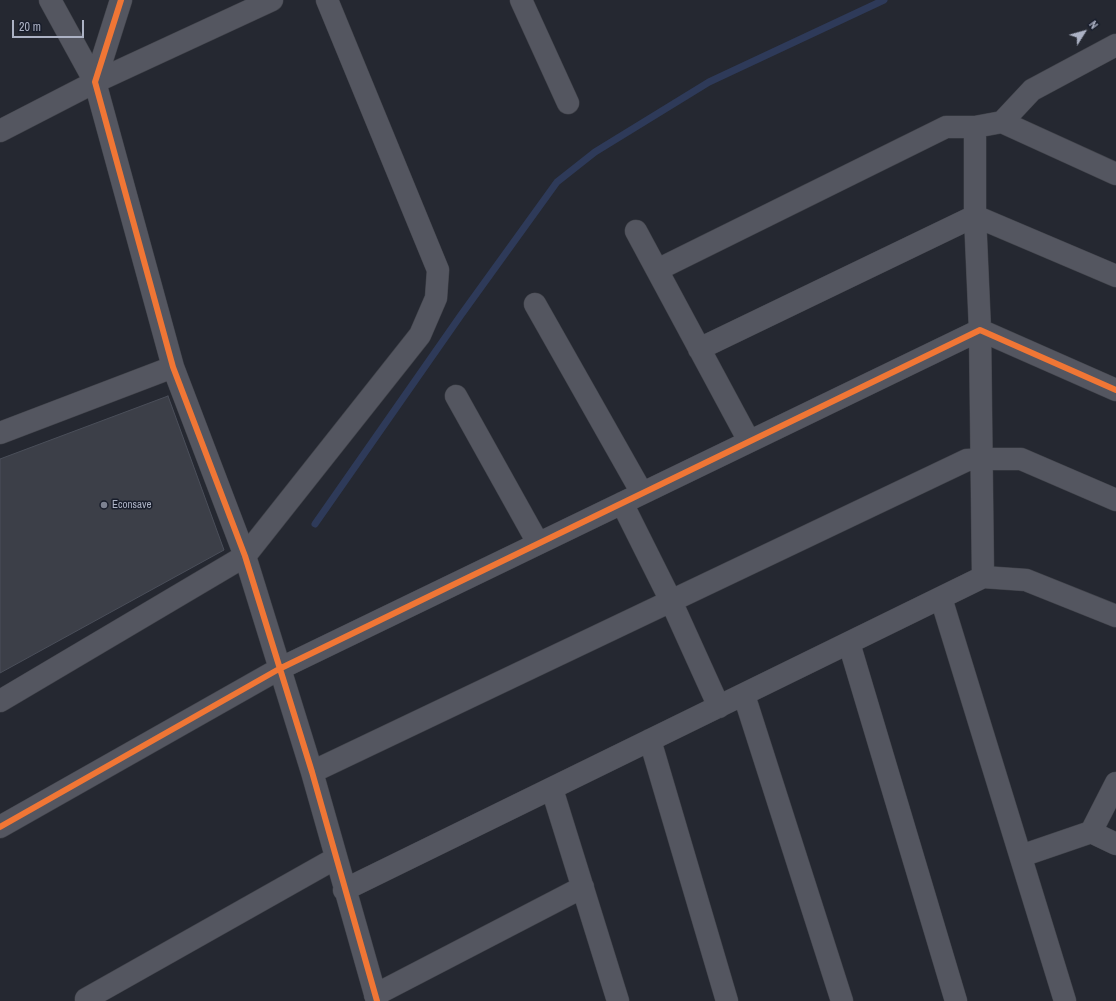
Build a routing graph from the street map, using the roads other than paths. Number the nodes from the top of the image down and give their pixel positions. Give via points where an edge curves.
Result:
1 (50, 0) edge
2 (122, 0) edge
3 (272, 0) edge
4 (326, 0) edge
5 (521, 0) edge
6 (1116, 45) edge
7 (96, 82) junction
8 (568, 103) dead end
9 (1002, 122) junction
10 (975, 127) junction
11 (0, 131) edge
12 (1116, 174) edge
13 (975, 216) junction
14 (636, 231) dead end
15 (657, 270) junction
16 (1116, 276) edge
17 (535, 304) dead end
18 (980, 330) junction
19 (699, 349) junction
20 (173, 367) junction
21 (1116, 390) edge
22 (456, 396) dead end
23 (0, 433) edge
24 (749, 441) junction
25 (982, 458) junction
26 (642, 493) junction
27 (1116, 500) edge
28 (622, 502) junction
29 (538, 543) junction
30 (245, 556) junction
31 (983, 577) junction
32 (941, 598) junction
33 (671, 601) junction
34 (1116, 616) edge
35 (849, 643) junction
36 (279, 669) junction
37 (744, 695) junction
38 (0, 701) edge
39 (719, 707) junction
40 (650, 740) junction
41 (312, 772) junction
42 (1116, 784) edge
43 (552, 788) junction
44 (0, 827) edge
45 (1091, 832) junction
46 (1116, 844) edge
47 (1021, 856) junction
48 (336, 858) junction
49 (583, 887) junction
50 (344, 890) junction
51 (376, 998) edge
52 (86, 999) dead end
53 (616, 1000) edge
54 (727, 1001) edge
55 (842, 1001) edge
56 (956, 1001) edge
57 (1065, 1001) edge

1 - 7 street
2 - 7 street
3 - 7 street
4 - 30 street via 438,270 436,298 420,335
5 - 8 street
6 - 9 street via 1032,90
7 - 11 street
7 - 20 street
9 - 10 street
9 - 12 street
10 - 13 street
10 - 15 street via 946,127
13 - 16 street
13 - 18 street
13 - 19 street
14 - 15 street
15 - 19 street
17 - 26 street
18 - 21 street
18 - 24 street
18 - 25 street
19 - 24 street
20 - 23 street
20 - 30 street
22 - 29 street
24 - 26 street
25 - 27 street via 1021,459
25 - 31 street
25 - 33 street via 967,460
26 - 28 street
28 - 29 street
28 - 33 street
29 - 36 street
30 - 36 street
30 - 38 street
31 - 32 street
31 - 34 street via 1026,580
32 - 35 street
32 - 47 street
33 - 39 street
33 - 41 street
35 - 37 street
35 - 56 street
36 - 41 street
36 - 44 street
37 - 39 street
37 - 55 street
39 - 40 street
40 - 43 street
40 - 54 street
41 - 48 street
42 - 45 street
43 - 49 street
43 - 50 street
45 - 46 street
45 - 47 street
47 - 57 street
48 - 50 street
48 - 52 street
49 - 51 street
49 - 53 street
50 - 51 street

